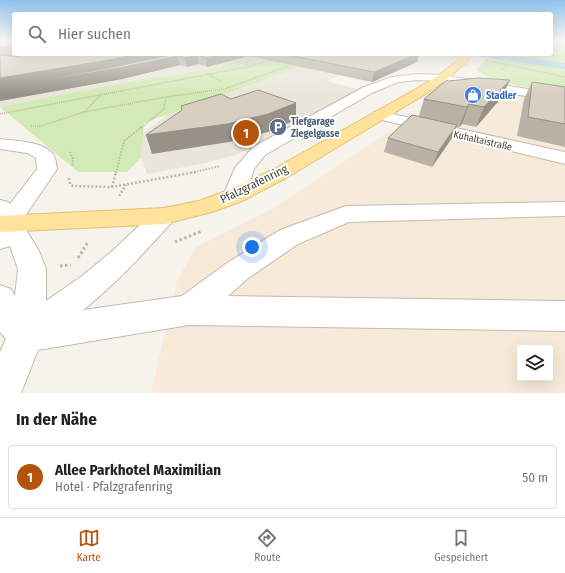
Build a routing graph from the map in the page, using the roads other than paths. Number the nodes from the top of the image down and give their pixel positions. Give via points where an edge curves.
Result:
1 (465, 58) edge
2 (442, 78) junction
3 (565, 99) edge
4 (379, 115) junction
5 (0, 144) edge
6 (565, 158) edge
7 (234, 196) junction
8 (565, 209) edge
9 (164, 216) junction
10 (2, 224) edge
11 (0, 299) edge
12 (189, 310) junction
13 (565, 316) edge
14 (26, 335) junction
15 (1, 393) edge

1 - 2 main road, Pfalzgrafenring
2 - 3 street
2 - 4 main road, Pfalzgrafenring
2 - 7 street via 407,77 368,90 259,151 245,168
4 - 6 street, Kuhaltaistraße
4 - 7 main road, Pfalzgrafenring via 279,174
5 - 10 street via 32,148 45,156 47,169
7 - 9 main road, Pfalzgrafenring via 204,207
8 - 12 street via 346,214 289,237 237,272
9 - 10 main road, Pfalzgrafenring
9 - 14 street via 93,285
10 - 14 street via 26,251 32,269
11 - 14 street via 10,319
12 - 13 street
12 - 14 street
14 - 15 street

